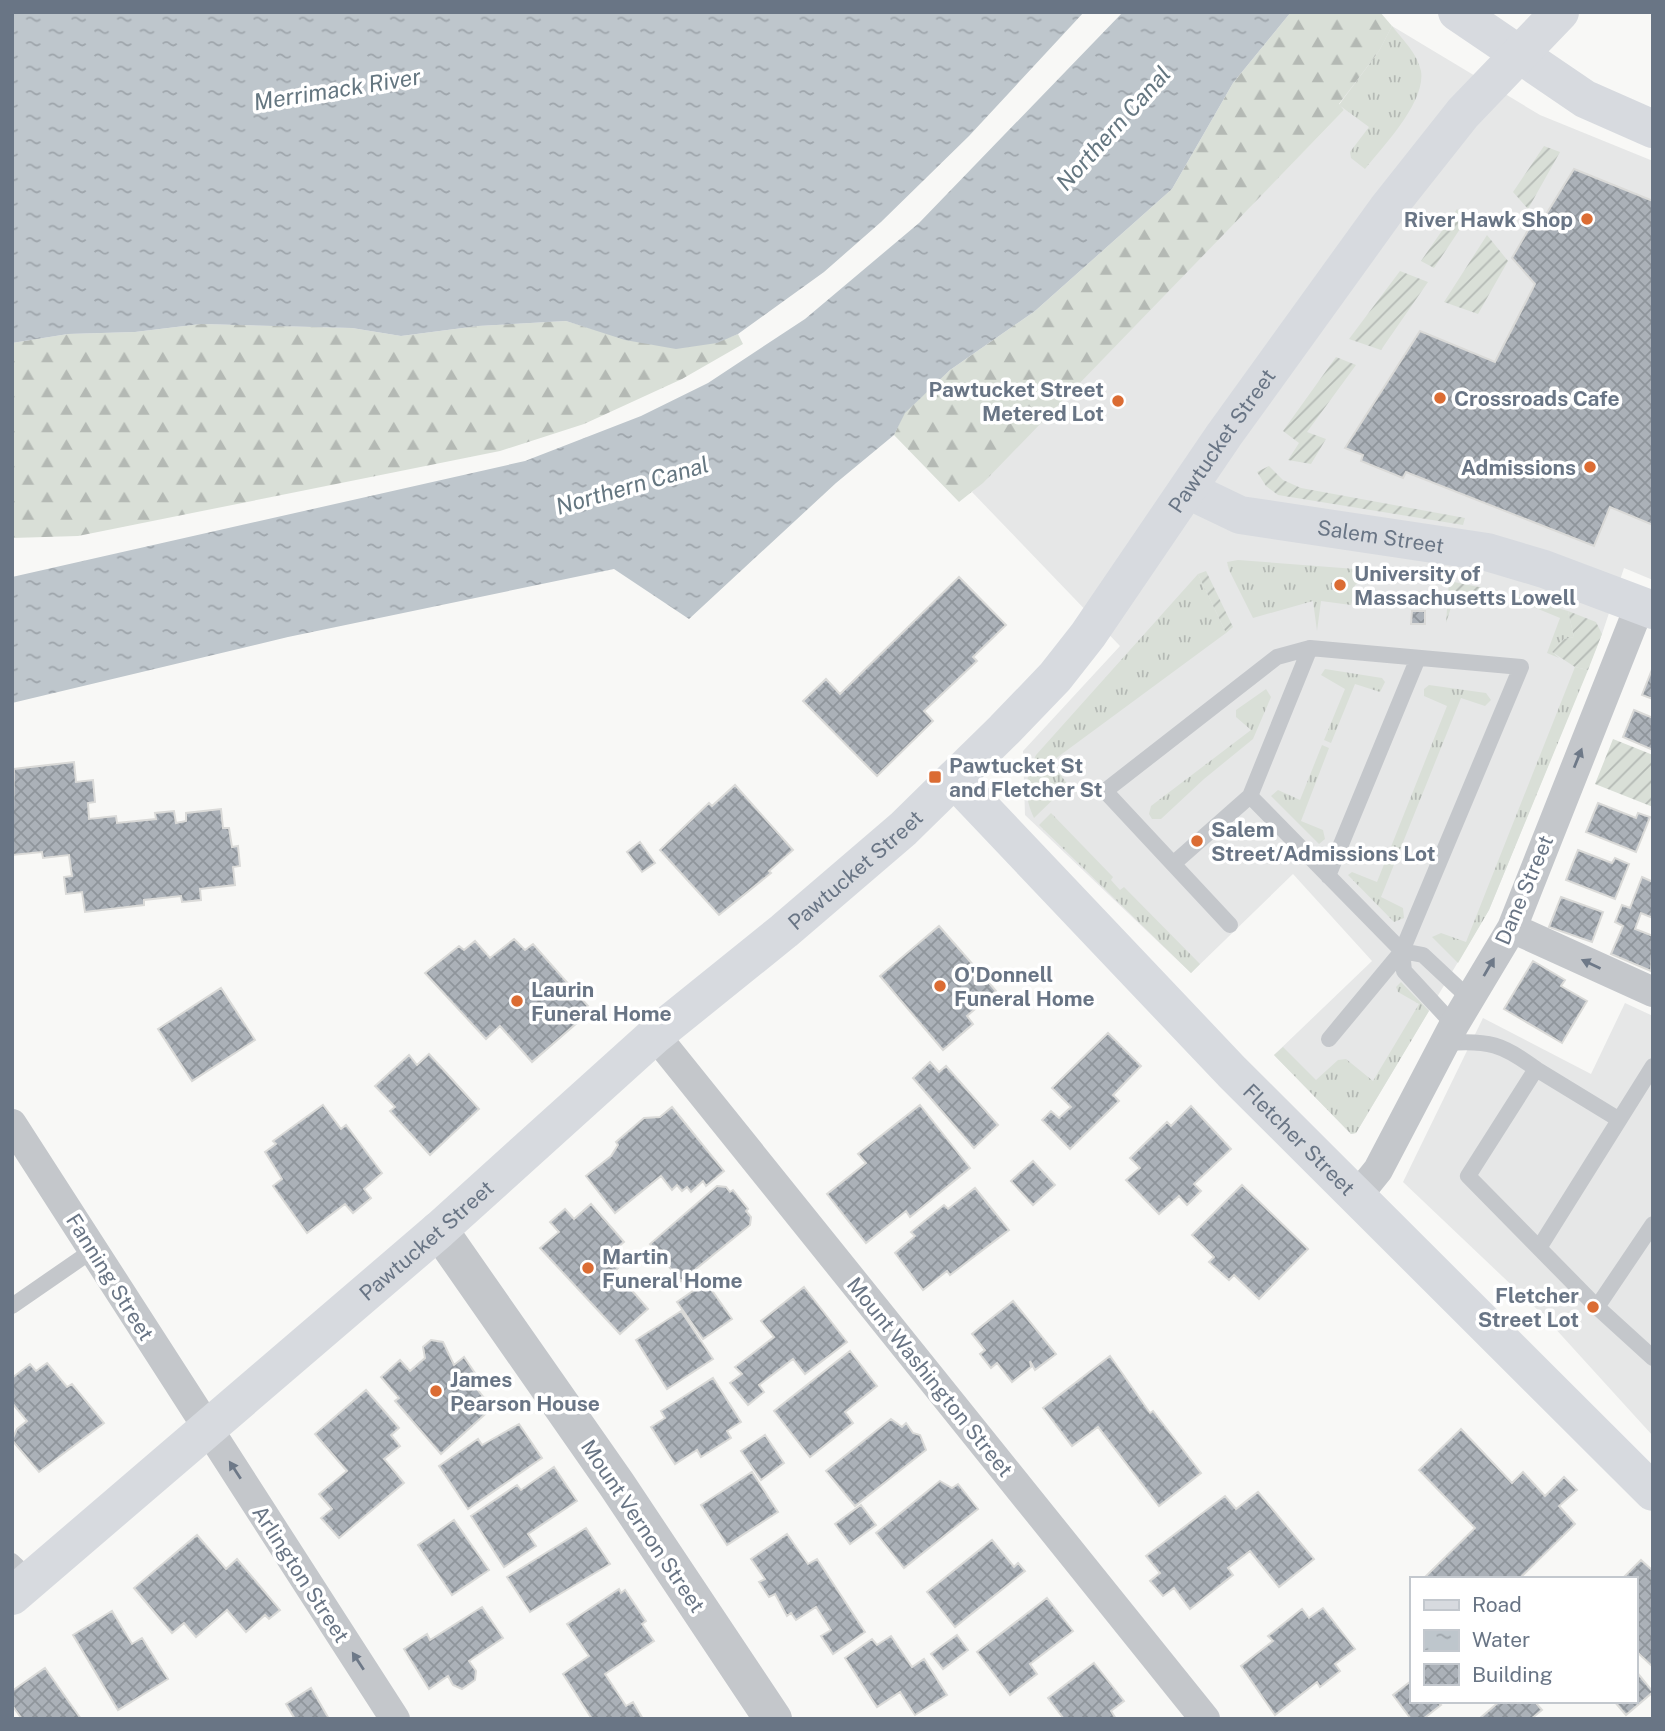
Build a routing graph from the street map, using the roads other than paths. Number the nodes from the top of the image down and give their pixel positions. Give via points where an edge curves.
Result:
1 (1457, 12) edge
2 (1560, 12) edge
3 (1517, 55) junction
4 (1653, 129) edge
5 (1188, 489) junction
6 (1646, 607) edge
7 (1310, 648) junction
8 (1418, 658) junction
9 (954, 779) junction
10 (1250, 796) junction
11 (1173, 864) junction
12 (1328, 876) junction
13 (1230, 925) dead end
14 (1512, 928) junction
15 (1402, 951) junction
16 (1653, 992) edge
17 (1470, 999) junction
18 (1451, 1034) junction
19 (655, 1035) junction
20 (1329, 1039) dead end
21 (1653, 1066) edge
22 (1536, 1069) junction
23 (1618, 1119) junction
24 (12, 1124) edge
25 (1357, 1196) junction
26 (1653, 1224) edge
27 (439, 1230) junction
28 (1539, 1248) junction
29 (93, 1250) junction
30 (12, 1306) edge
31 (1597, 1307) junction
32 (1653, 1358) edge
33 (208, 1430) junction
34 (1653, 1492) edge
35 (19, 1579) edge
36 (395, 1719) edge
37 (773, 1719) edge
38 (1205, 1719) edge

1 - 3 main road
2 - 3 main road, Pawtucket Street
3 - 4 main road via 1585,99
3 - 5 main road, Pawtucket Street via 1463,113 1387,209
5 - 6 main road, Salem Street via 1240,515 1487,552
5 - 9 main road, Pawtucket Street via 1055,677
14 -> 6 street, Dane Street
7 - 8 lane
7 - 10 lane
7 - 11 lane via 1277,657 1105,791
8 - 12 lane
8 - 15 lane via 1521,667
9 - 19 main road, Pawtucket Street via 784,931
9 - 25 main road, Fletcher Street via 1232,1072
10 - 11 lane
10 - 12 lane
11 - 13 lane
12 - 15 lane
16 -> 14 street
17 -> 14 street, Dane Street
15 - 17 lane via 1423,955
15 - 18 lane via 1404,971
15 - 20 lane
17 - 18 street, Dane Street
18 - 22 lane via 1512,1051
18 - 25 street, Dane Street via 1378,1170
19 - 27 main road, Pawtucket Street
19 - 38 street, Mount Washington Street
21 - 23 lane
22 - 23 lane
22 - 28 lane via 1468,1176
23 - 28 lane
24 - 29 street, Fanning Street
25 - 34 main road, Fletcher Street
26 - 31 lane
27 - 33 main road, Pawtucket Street
27 - 37 street, Mount Vernon Street
28 - 31 lane
29 - 30 lane
29 - 33 street, Fanning Street
31 - 32 lane
33 - 35 main road, Pawtucket Street
36 -> 33 street, Arlington Street

